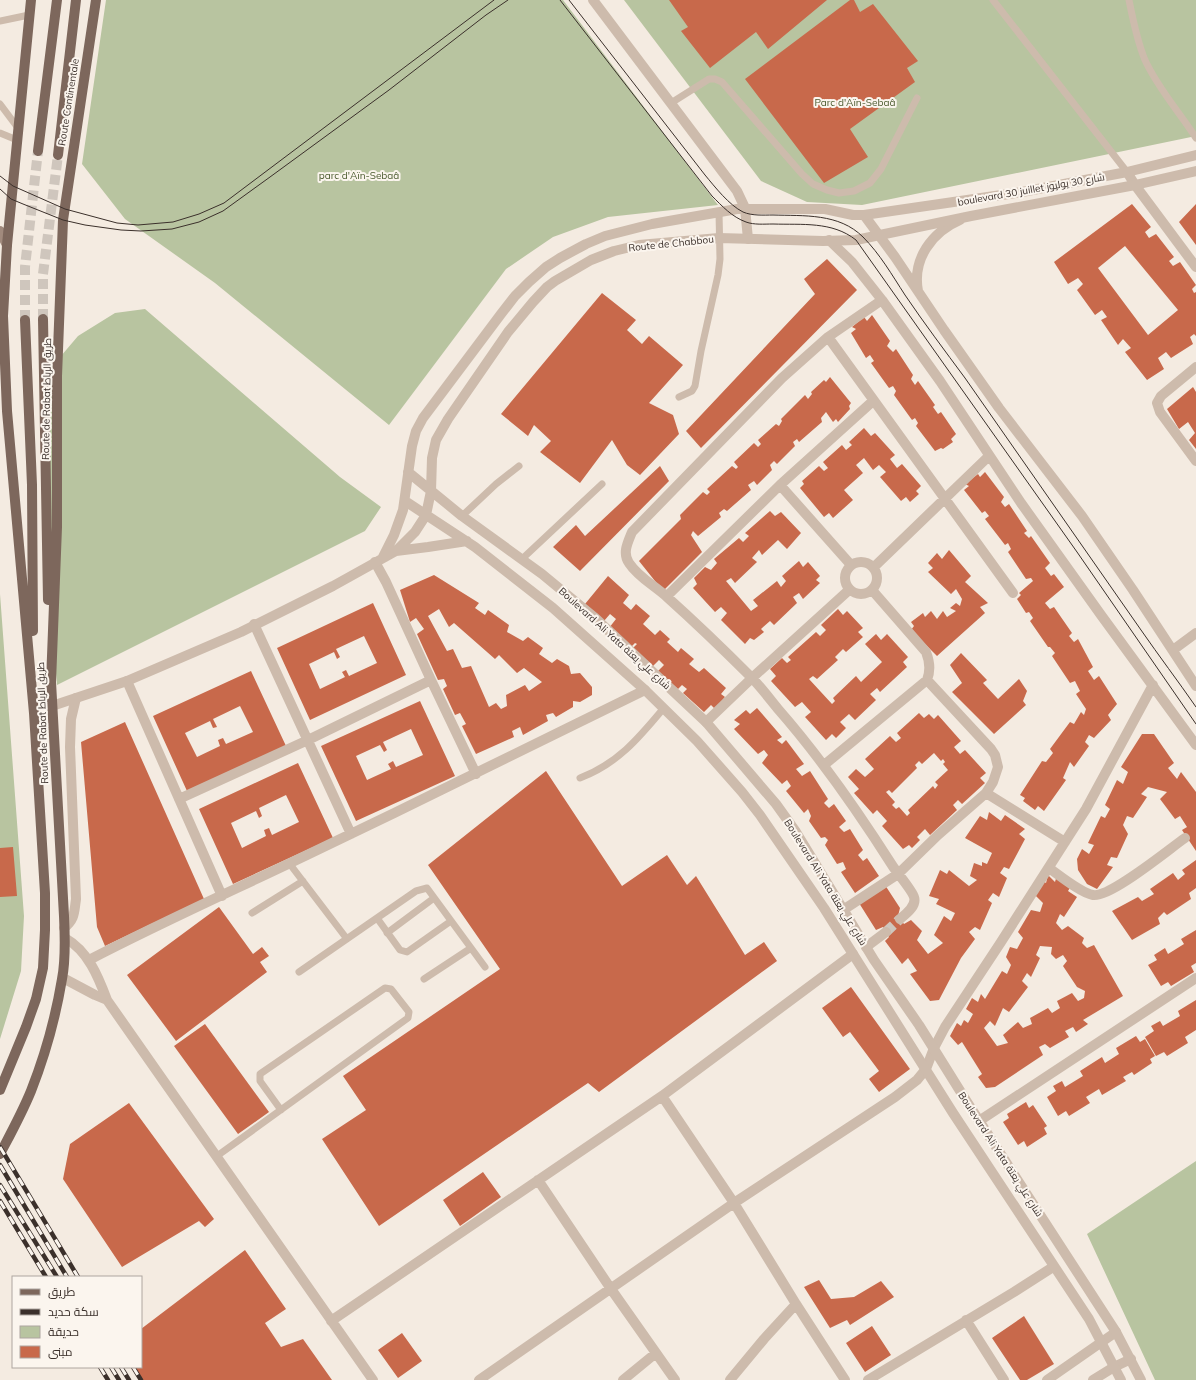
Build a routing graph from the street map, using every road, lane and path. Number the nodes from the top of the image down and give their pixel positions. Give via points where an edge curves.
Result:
1 (31, 0) edge
2 (57, 0) edge
3 (76, 0) edge
4 (96, 0) edge
5 (593, 0) edge
6 (993, 0) edge
7 (1129, 0) edge
8 (29, 15) junction
9 (0, 21) edge
10 (917, 98) dead end
11 (671, 103) junction
12 (0, 104) edge
13 (18, 128) junction
14 (0, 133) edge
15 (1196, 138) edge
16 (17, 140) junction
17 (38, 151) tunnel mouth
18 (58, 155) tunnel mouth
19 (1196, 155) edge
20 (1196, 171) edge
21 (1127, 172) junction
22 (1135, 185) junction
23 (65, 208) joint
24 (745, 208) junction
25 (719, 212) junction
26 (864, 215) junction
27 (971, 216) junction
28 (0, 231) edge
29 (879, 235) junction
30 (720, 238) junction
31 (748, 239) junction
32 (829, 240) junction
33 (7, 245) junction
34 (1196, 267) edge
35 (918, 293) junction
36 (882, 300) junction
37 (43, 319) tunnel mouth
38 (25, 320) tunnel mouth
39 (828, 337) junction
40 (1196, 367) edge
41 (679, 397) dead end
42 (873, 401) junction
43 (989, 456) junction
44 (1196, 461) edge
45 (519, 466) dead end
46 (408, 472) junction
47 (602, 484) dead end
48 (780, 484) junction
49 (431, 491) junction
50 (944, 499) junction
51 (405, 500) junction
52 (426, 515) junction
53 (462, 516) junction
54 (467, 541) junction
55 (396, 551) junction
56 (379, 559) junction
57 (522, 559) junction
58 (851, 565) junction
59 (874, 567) junction
60 (850, 590) junction
61 (872, 590) junction
62 (1012, 593) dead end
63 (667, 596) junction
64 (254, 624) junction
65 (1196, 633) edge
66 (1173, 650) junction
67 (752, 678) junction
68 (431, 680) junction
69 (927, 680) junction
70 (126, 681) junction
71 (51, 682) junction
72 (1153, 685) junction
73 (1196, 686) edge
74 (645, 690) junction
75 (76, 698) junction
76 (52, 706) junction
77 (663, 709) junction
78 (34, 713) junction
79 (706, 722) junction
80 (308, 740) junction
81 (1196, 745) edge
82 (824, 765) junction
83 (476, 774) junction
84 (580, 778) dead end
85 (986, 793) junction
86 (179, 799) junction
87 (351, 834) junction
88 (1185, 838) dead end
89 (1065, 842) junction
90 (290, 863) junction
91 (1049, 868) junction
92 (898, 874) junction
93 (303, 881) junction
94 (222, 896) junction
95 (434, 898) junction
96 (843, 910) junction
97 (252, 912) dead end
98 (377, 918) junction
99 (900, 919) tunnel mouth
100 (451, 921) junction
101 (387, 932) junction
102 (886, 932) tunnel mouth
103 (65, 933) junction
104 (347, 939) junction
105 (866, 946) junction
106 (471, 948) junction
107 (854, 954) junction
108 (88, 960) junction
109 (485, 967) dead end
110 (300, 972) dead end
111 (63, 978) junction
112 (1196, 978) edge
113 (424, 979) dead end
114 (107, 1000) junction
115 (934, 1048) junction
116 (926, 1069) junction
117 (0, 1090) edge
118 (662, 1096) junction
119 (281, 1110) junction
120 (979, 1121) junction
121 (0, 1154) edge
122 (217, 1156) junction
123 (538, 1180) junction
124 (734, 1203) junction
125 (1053, 1267) junction
126 (611, 1289) junction
127 (796, 1304) junction
128 (331, 1320) junction
129 (966, 1320) junction
130 (1116, 1332) junction
131 (1102, 1343) junction
132 (656, 1353) junction
133 (1131, 1359) junction
134 (1114, 1367) junction
135 (373, 1380) edge
136 (479, 1380) edge
137 (623, 1380) edge
138 (675, 1380) edge
139 (730, 1380) edge
140 (845, 1380) edge
141 (868, 1380) edge
142 (1004, 1380) edge
143 (1047, 1380) edge
144 (1093, 1380) edge
145 (1121, 1380) edge
146 (1141, 1380) edge

1 - 8 main road
2 - 17 main road
3 - 18 main road
4 - 23 main road, Route Continentale
5 - 11 street
6 - 21 lane
7 - 15 lane via 1146,62
8 - 9 lane
8 - 13 main road
10 - 11 lane via 881,169 870,183 854,191 839,192 813,184 802,174 722,82 708,79
11 - 24 street via 738,190
12 - 13 lane
13 - 16 main road
14 - 16 lane
16 - 33 main road
19 - 21 street, boulevard 30 juillet شارع 30 يوليوز
20 - 22 street, boulevard 30 juillet شارع 30 يوليوز
21 - 22 street
21 - 26 street, boulevard 30 juillet شارع 30 يوليوز via 1014,193
22 - 27 street, boulevard 30 juillet شارع 30 يوليوز
22 - 34 street
23 - 71 main road, Route de Rabat طريق الرباط via 57,376 57,527
24 - 25 street, Route de Chabbou
24 - 26 street, Route de Chabbou via 825,209
24 - 31 street
25 - 30 lane
25 - 46 street, Route de Chabbou via 636,227 606,236 574,250 537,274 515,296 423,418 416,431
26 - 29 street
27 - 29 street, Route de Chabbou
27 - 35 street via 942,230 927,246 917,270
28 - 33 main road, Route de Rabat طريق الرباط
29 - 32 street, Route de Chabbou via 856,240
29 - 35 street
30 - 31 street, Route de Chabbou
30 - 41 lane via 718,276 695,386 692,391
30 - 49 street, Route de Chabbou via 639,245 614,251 580,266 547,287 508,332 436,440 432,458
31 - 32 street, Route de Chabbou
32 - 36 street via 852,262
33 - 78 main road, Route de Rabat طريق الرباط via 3,316 7,411
35 - 66 street via 999,408 1082,516
36 - 39 street
36 - 43 street via 940,381
37 - 71 main road
38 - 78 main road via 32,485
39 - 42 street
39 - 63 street via 782,378 632,532 626,551 630,564
40 - 44 street via 1161,396 1157,403 1160,412
42 - 48 street
42 - 50 street
43 - 50 street
43 - 72 street via 1096,609
45 - 53 lane
46 - 49 street, Boulevard Ali Yata شارع علي يعتة
46 - 51 street, Route de Chabbou
47 - 57 lane
48 - 58 street
48 - 63 street
49 - 52 street, Route de Chabbou
49 - 53 street, Boulevard Ali Yata شارع علي يعتة
50 - 59 street
50 - 62 street
51 - 52 street, Boulevard Ali Yata شارع علي يعتة
51 - 56 street, Route de Chabbou via 394,535
52 - 54 street, Boulevard Ali Yata شارع علي يعتة
52 - 55 street via 415,532
53 - 57 street, Boulevard Ali Yata شارع علي يعتة
54 - 55 street
54 - 74 street, Boulevard Ali Yata شارع علي يعتة via 553,608
55 - 56 street
56 - 64 street via 333,586
56 - 68 street via 386,582
57 - 79 street, Boulevard Ali Yata شارع علي يعتة via 594,617
58 - 59 street via 860,562
58 - 60 street via 845,577
59 - 61 street via 878,577 876,587
60 - 61 street via 861,595
60 - 67 street
61 - 69 street via 926,652 930,670
63 - 67 street
64 - 70 street via 241,632
64 - 80 street
65 - 66 street
66 - 73 street
67 - 79 street
67 - 82 street
68 - 80 street
68 - 83 street
69 - 82 street
69 - 85 street via 995,755 998,767
70 - 75 street
70 - 86 street
71 - 76 main road, Route de Rabat طريق الرباط
72 - 81 street
72 - 89 street
74 - 77 street, Boulevard Ali Yata شارع علي يعتة
74 - 83 street
75 - 76 street
75 - 103 street via 70,747 76,899 74,916
76 - 103 main road, Route de Rabat طريق الرباط
77 - 84 lane via 633,744 618,757 600,770
77 - 107 street, Boulevard Ali Yata شارع علي يعتة via 716,761 760,815
78 - 117 main road, Route de Rabat طريق الرباط via 45,893 43,968 36,999
79 - 96 street, Boulevard Ali Yata شارع علي يعتة via 776,804
80 - 86 street
80 - 87 street
82 - 92 street
83 - 87 street
85 - 89 street
85 - 92 street
86 - 94 street
87 - 90 street
88 - 91 street via 1114,889 1097,896 1088,894
89 - 91 street
90 - 93 lane
90 - 94 street
91 - 115 street via 945,1027
92 - 96 street
92 - 99 street via 914,898 914,904
93 - 97 lane
93 - 104 lane
94 - 108 street
95 - 98 lane via 427,888 416,891
95 - 100 lane
95 - 101 lane
96 - 105 street, Boulevard Ali Yata شارع علي يعتة
98 - 101 lane
98 - 104 lane
100 - 101 lane via 407,952 400,950
100 - 106 lane
102 - 105 street
103 - 108 street
103 - 111 main road, Route de Rabat طريق الرباط
104 - 110 lane
105 - 115 street, Boulevard Ali Yata شارع علي يعتة
106 - 109 lane
106 - 113 lane
107 - 116 street, Boulevard Ali Yata شارع علي يعتة
107 - 118 street
108 - 114 street via 100,980
111 - 114 street
111 - 121 main road, Route de Rabat طريق الرباط via 31,1091
112 - 120 street
114 - 122 street
115 - 116 street
115 - 120 street, Boulevard Ali Yata شارع علي يعتة
116 - 124 street via 908,1088
116 - 125 street, Boulevard Ali Yata شارع علي يعتة
118 - 123 street
118 - 124 street
119 - 119 lane via 260,1081 260,1074 385,988 391,989 409,1012 408,1018
119 - 122 lane
120 - 130 street, Boulevard Ali Yata شارع علي يعتة
122 - 128 street
123 - 126 street
123 - 128 street
124 - 126 street
124 - 127 street
125 - 129 street
125 - 131 street, Boulevard Ali Yata شارع علي يعتة
126 - 132 street
126 - 136 street
127 - 139 street
127 - 140 street
128 - 135 street
129 - 141 street
129 - 142 street
130 - 131 street
130 - 133 street, Boulevard Ali Yata شارع علي يعتة
131 - 134 street, Boulevard Ali Yata شارع علي يعتة
131 - 143 street
132 - 137 street
132 - 138 street
133 - 134 street
133 - 146 street, Boulevard Ali Yata شارع علي يعتة
134 - 144 street
134 - 145 street, Boulevard Ali Yata شارع علي يعتة

